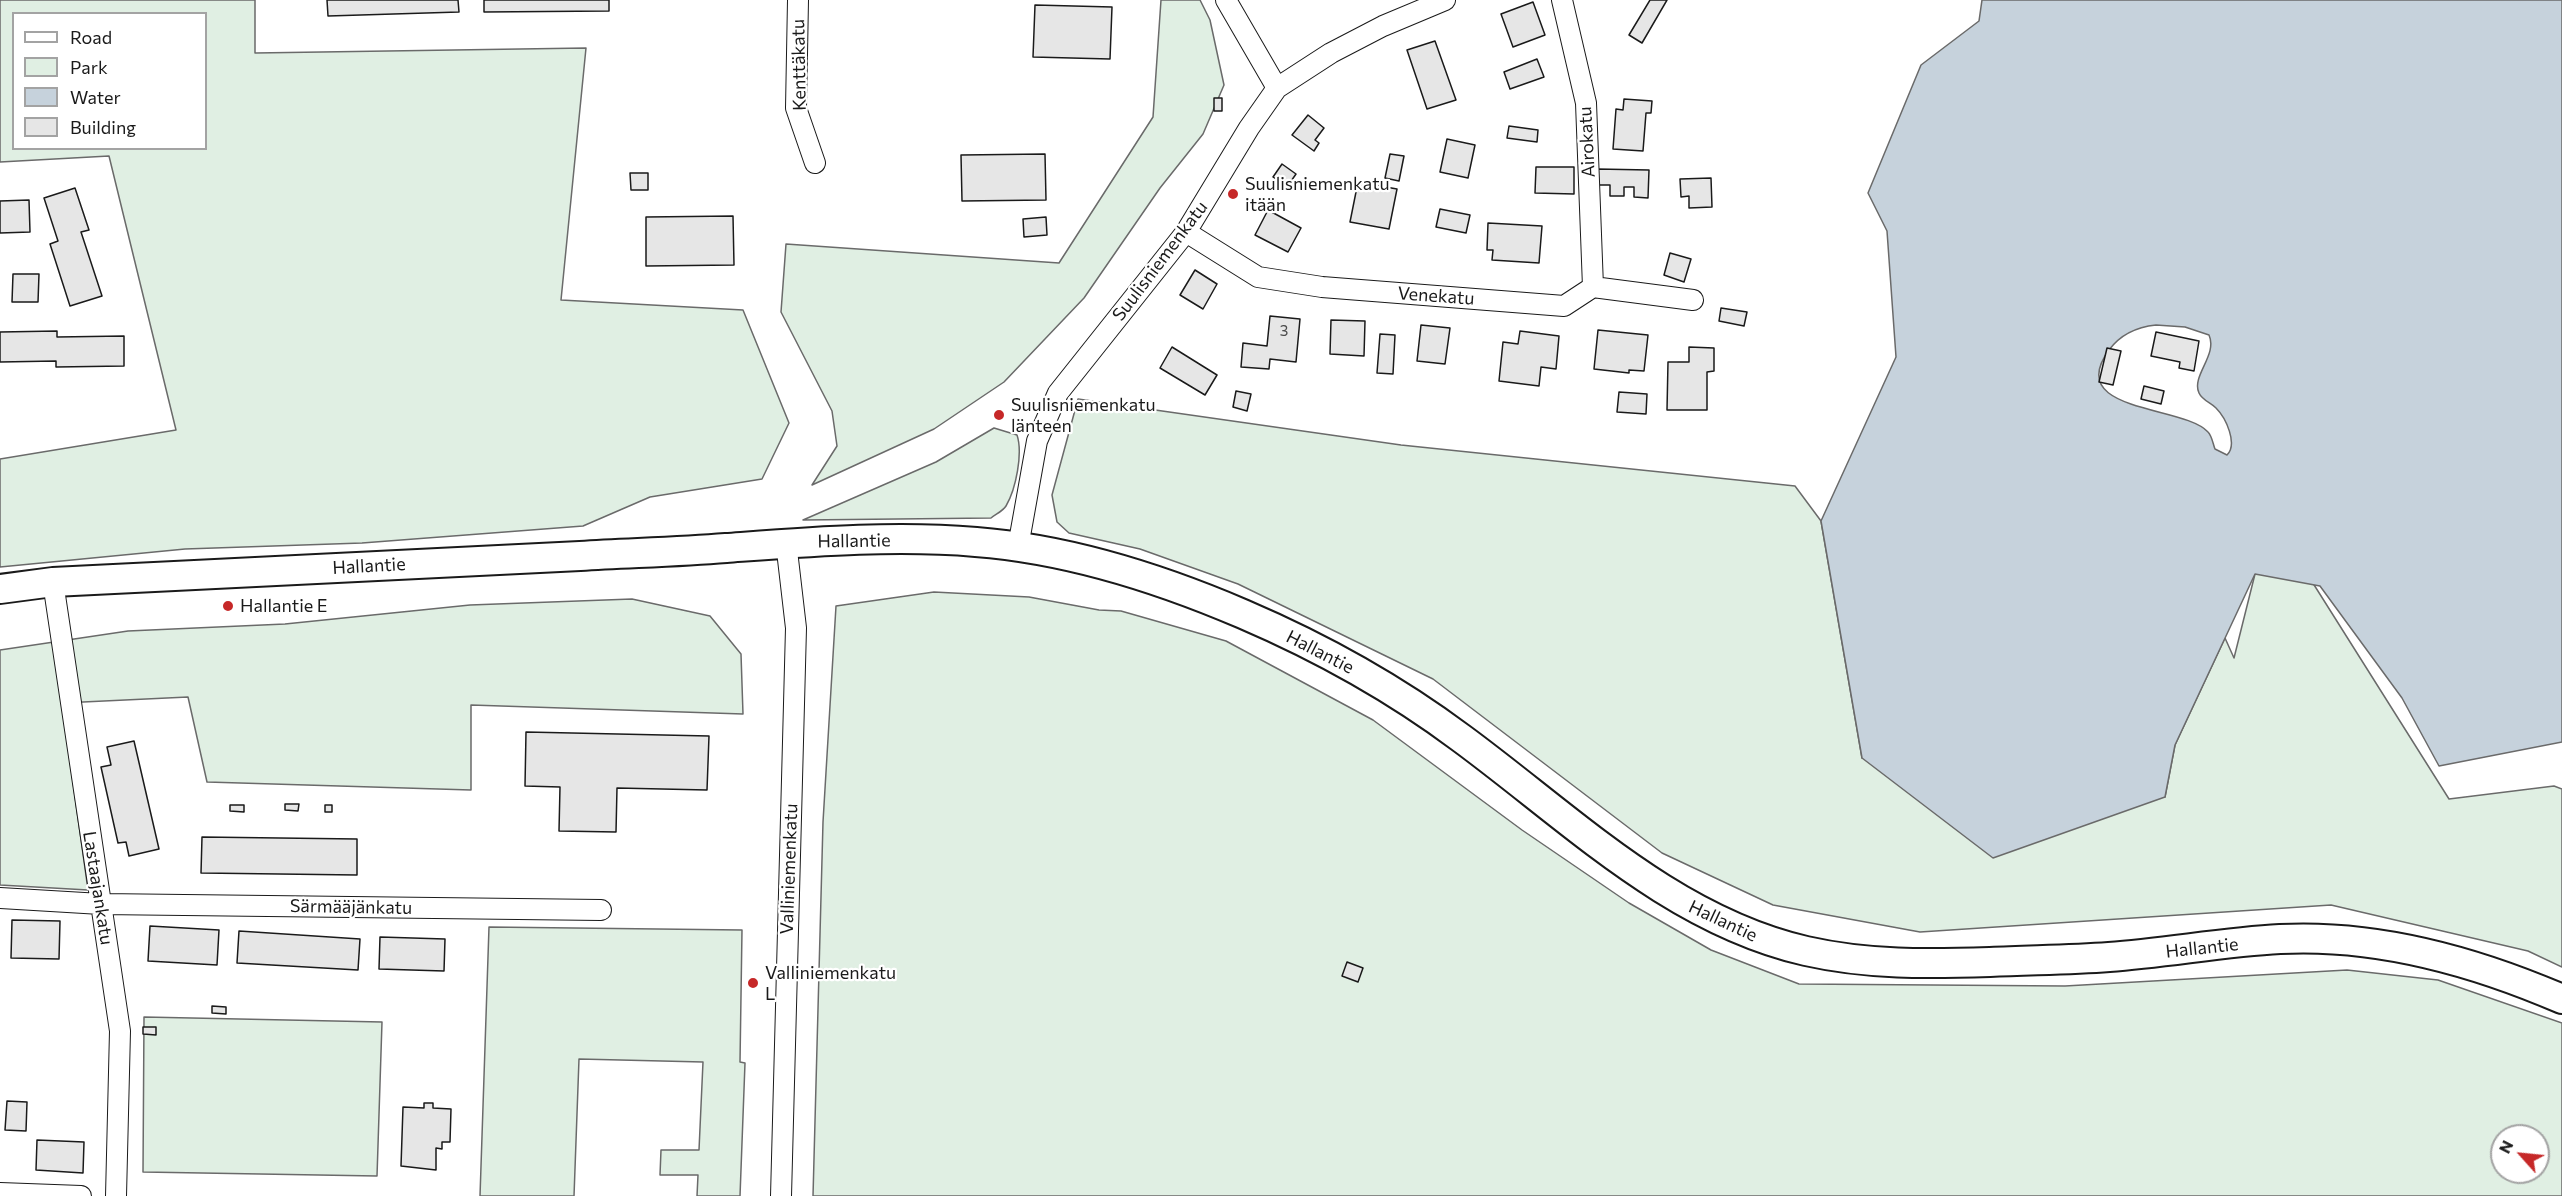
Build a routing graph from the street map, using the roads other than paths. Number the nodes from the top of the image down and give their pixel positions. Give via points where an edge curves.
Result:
1 (798, 0) edge
2 (1226, 0) edge
3 (1445, 0) edge
4 (1562, 0) edge
5 (1277, 88) junction
6 (815, 163) dead end
7 (1186, 232) junction
8 (1593, 287) junction
9 (1693, 300) dead end
10 (786, 542) junction
11 (1018, 547) junction
12 (52, 582) junction
13 (0, 589) edge
14 (0, 898) edge
15 (101, 904) junction
16 (601, 910) dead end
17 (2562, 999) edge
18 (0, 1193) edge
19 (81, 1196) edge
20 (116, 1196) edge
21 (781, 1196) edge

1 - 6 street, Kenttäkatu via 796,108
2 - 5 street
3 - 5 street, Suulisniemenkatu via 1331,53
4 - 8 street, Airokatu via 1586,104
5 - 7 street, Suulisniemenkatu
7 - 8 street, Venekatu via 1258,277 1322,287 1564,306
7 - 11 street, Suulisniemenkatu via 1058,393 1037,441
8 - 9 street
10 - 11 street, Hallantie via 935,540
10 - 12 street, Hallantie
10 - 21 street, Valliniemenkatu via 795,628
11 - 17 street, Hallantie via 1110,567 1182,589 1341,661 1456,734 1674,897 1762,940 1856,961 1909,965 2110,957 2281,939 2325,940 2459,961
12 - 13 street, Hallantie
12 - 15 street, Lastaajankatu
14 - 15 street, Särmääjänkatu
15 - 16 street, Särmääjänkatu
15 - 20 street, Lastaajankatu via 120,1031
18 - 19 street

